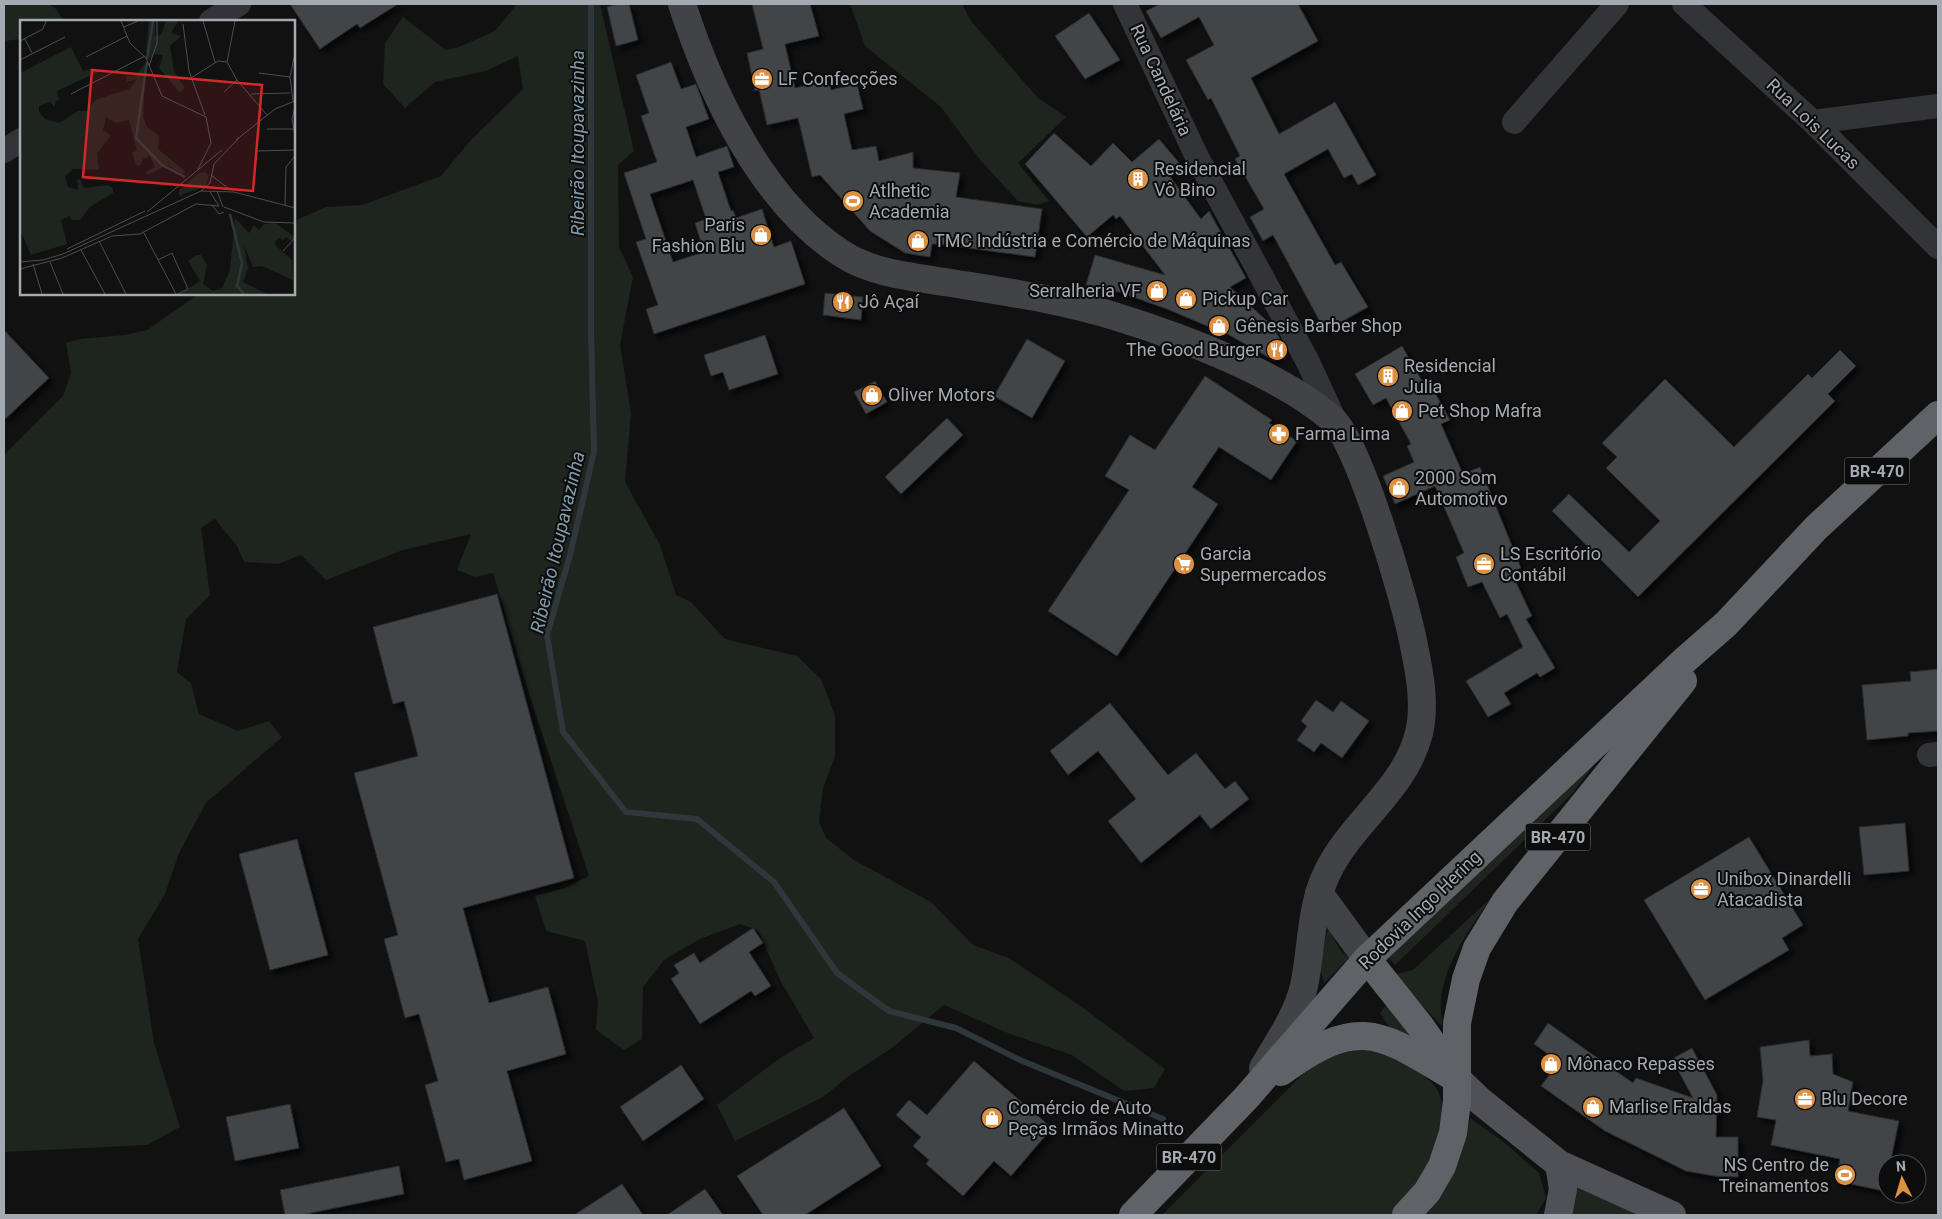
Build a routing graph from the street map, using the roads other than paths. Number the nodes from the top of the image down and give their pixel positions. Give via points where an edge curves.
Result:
1 (239, 4) edge
2 (682, 4) edge
3 (1125, 4) edge
4 (1617, 4) edge
5 (1684, 4) edge
6 (213, 20) edge
7 (1938, 106) edge
8 (1514, 122) dead end
9 (1813, 122) junction
10 (20, 141) edge
11 (4, 151) edge
12 (1938, 247) edge
13 (1938, 415) edge
14 (1335, 421) junction
15 (1726, 624) junction
16 (1319, 892) junction
17 (1367, 959) junction
18 (1457, 1079) junction
19 (1246, 1098) junction
20 (1559, 1164) junction
21 (1133, 1215) edge
22 (1406, 1215) edge
23 (1558, 1215) edge
24 (1672, 1215) edge

1 - 6 street
2 - 14 street via 716,89 761,170 791,210 842,254 889,272 1075,306 1145,325 1242,365 1308,401
3 - 14 street, Rua Candelária via 1197,157 1303,354
4 - 8 street
5 - 9 street, Rua Lois Lucas
7 - 9 street
9 - 12 street, Rua Lois Lucas
10 - 11 street
13 - 15 highway, Rodovia Ingo Hering / BR-470 via 1816,528
14 - 16 street via 1352,451 1369,494 1397,583 1413,638 1422,710 1419,733 1397,781 1343,847 1327,871
15 - 17 highway, Rodovia Ingo Hering / BR-470
15 - 18 highway, Rodovia Ingo Hering / BR-470 via 1505,902 1477,948 1466,978 1457,1023
16 - 17 street
16 - 19 street via 1304,987 1295,1014
17 - 18 highway
17 - 19 highway, Rodovia Ingo Hering / BR-470
18 - 19 highway via 1378,1037 1346,1036 1328,1042 1299,1059
18 - 20 main road
18 - 22 highway, Rodovia Ingo Hering / BR-470 via 1453,1133 1442,1166 1427,1192
19 - 21 highway, Rodovia Ingo Hering / BR-470
20 - 23 main road via 1563,1189
20 - 24 main road

